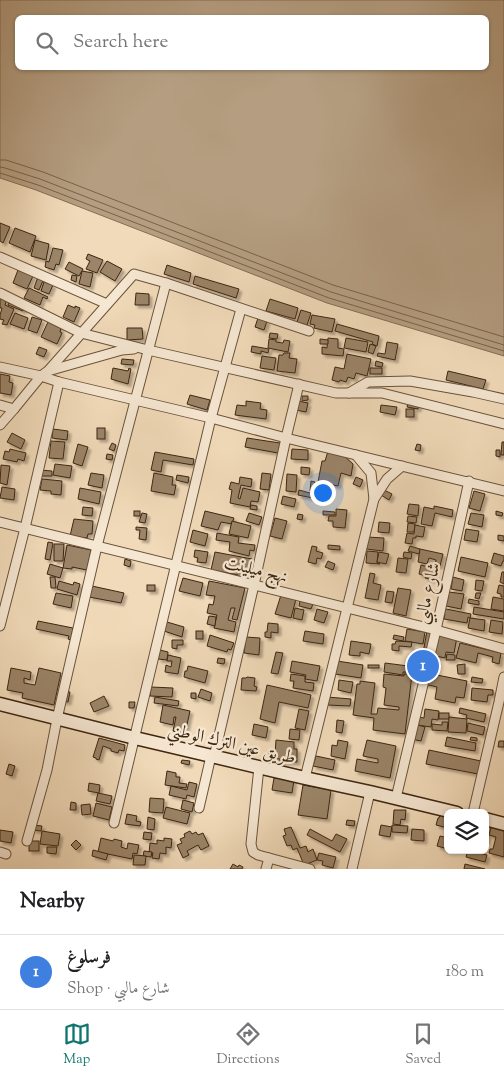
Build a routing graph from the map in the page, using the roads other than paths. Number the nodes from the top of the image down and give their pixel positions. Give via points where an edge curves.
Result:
1 (0, 257) edge
2 (166, 283) junction
3 (0, 293) edge
4 (107, 304) junction
5 (241, 309) junction
6 (309, 331) dead end
7 (82, 333) junction
8 (144, 349) junction
9 (0, 367) edge
10 (225, 368) junction
11 (44, 373) junction
12 (59, 382) junction
13 (299, 384) junction
14 (348, 393) junction
15 (134, 399) junction
16 (504, 399) edge
17 (0, 405) edge
18 (14, 409) junction
19 (211, 418) junction
20 (504, 424) edge
21 (0, 425) edge
22 (286, 438) junction
23 (356, 455) junction
24 (402, 466) junction
25 (469, 482) junction
26 (504, 491) edge
27 (374, 500) junction
28 (0, 522) edge
29 (25, 528) junction
30 (97, 546) junction
31 (176, 565) junction
32 (254, 585) junction
33 (347, 608) junction
34 (0, 626) edge
35 (436, 630) junction
36 (504, 649) edge
37 (504, 677) edge
38 (502, 700) edge
39 (0, 704) edge
40 (57, 719) junction
41 (135, 738) junction
42 (212, 756) junction
43 (259, 768) junction
44 (304, 778) junction
45 (370, 792) junction
46 (396, 798) junction
47 (199, 808) dead end
48 (473, 809) edge
49 (444, 810) edge
50 (489, 820) edge
51 (114, 823) dead end
52 (504, 824) edge
53 (27, 841) dead end
54 (270, 858) junction
55 (266, 869) edge
56 (310, 869) edge
57 (352, 869) edge

1 - 4 street
2 - 4 street via 134,274
2 - 5 street
2 - 8 street
3 - 7 street
4 - 7 street
5 - 6 street
5 - 10 street
7 - 8 street
7 - 11 street
8 - 10 street
8 - 11 street via 122,350
8 - 15 street
9 - 11 street
10 - 13 street
10 - 19 street
11 - 12 street
11 - 18 street
12 - 15 street
12 - 29 street
13 - 14 street
13 - 22 street
14 - 16 street via 368,382 410,381
14 - 20 street via 382,393
15 - 19 street
15 - 30 street
17 - 18 street
18 - 21 street
19 - 22 street
19 - 31 street
22 - 23 street
22 - 32 street
23 - 24 street
23 - 27 street via 371,473
24 - 25 street
24 - 27 street via 387,479
25 - 26 street
25 - 35 street, شارع مالبي
27 - 33 street
28 - 29 street, نهج ميلينت
29 - 30 street, نهج ميلينت
29 - 34 street
30 - 31 street, نهج ميلينت
30 - 40 street
31 - 32 street, نهج ميلينت
31 - 41 street
32 - 33 street, نهج ميلينت
32 - 42 street
33 - 35 street, نهج ميلينت
33 - 44 street
35 - 36 street, نهج ميلينت
35 - 46 street, شارع مالبي
37 - 38 street
38 - 48 street
39 - 40 main road, طريق عين الترك الوطني
40 - 41 main road, طريق عين الترك الوطني
40 - 53 street
41 - 42 main road, طريق عين الترك الوطني
41 - 51 street
42 - 43 main road, طريق عين الترك الوطني
42 - 47 street
43 - 44 main road, طريق عين الترك الوطني
43 - 54 street via 251,844 253,852
44 - 45 main road, طريق عين الترك الوطني
45 - 46 main road, طريق عين الترك الوطني
45 - 57 street
46 - 49 main road, طريق عين الترك الوطني
50 - 52 main road
54 - 55 street
54 - 56 street

